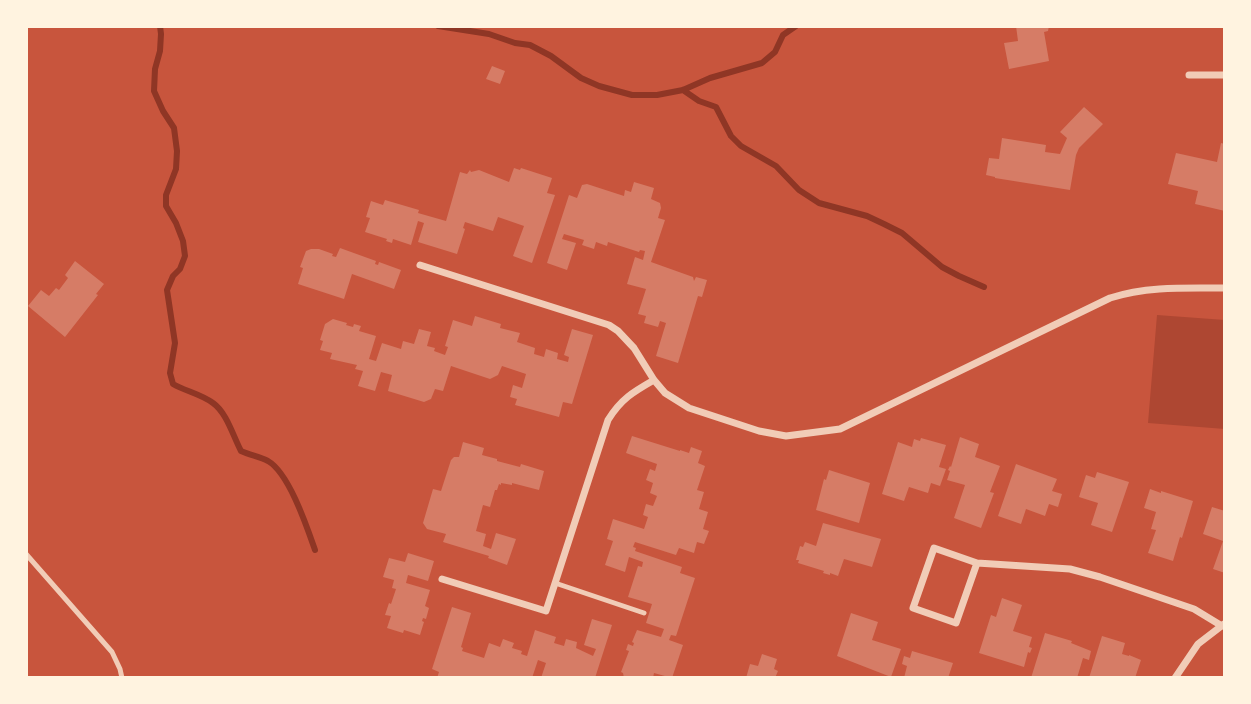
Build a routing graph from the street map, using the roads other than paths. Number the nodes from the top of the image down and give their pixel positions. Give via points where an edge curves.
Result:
1 (1189, 75) dead end
2 (1225, 75) edge
3 (420, 265) dead end
4 (1225, 288) edge
5 (654, 380) junction
6 (26, 554) edge
7 (976, 563) junction
8 (442, 579) dead end
9 (555, 583) junction
10 (644, 613) dead end
11 (1224, 625) edge
12 (122, 678) edge
13 (1175, 678) edge

1 - 2 street
3 - 5 street via 609,325 634,348
4 - 5 street via 1161,288 1110,298 840,429 811,434 759,431 689,408
5 - 9 street via 628,394 608,420
6 - 12 lane via 112,652
7 - 7 street via 934,548 913,608 956,623
7 - 11 street via 1070,569 1194,609
8 - 9 street via 546,611
9 - 10 lane
11 - 13 street via 1198,644

